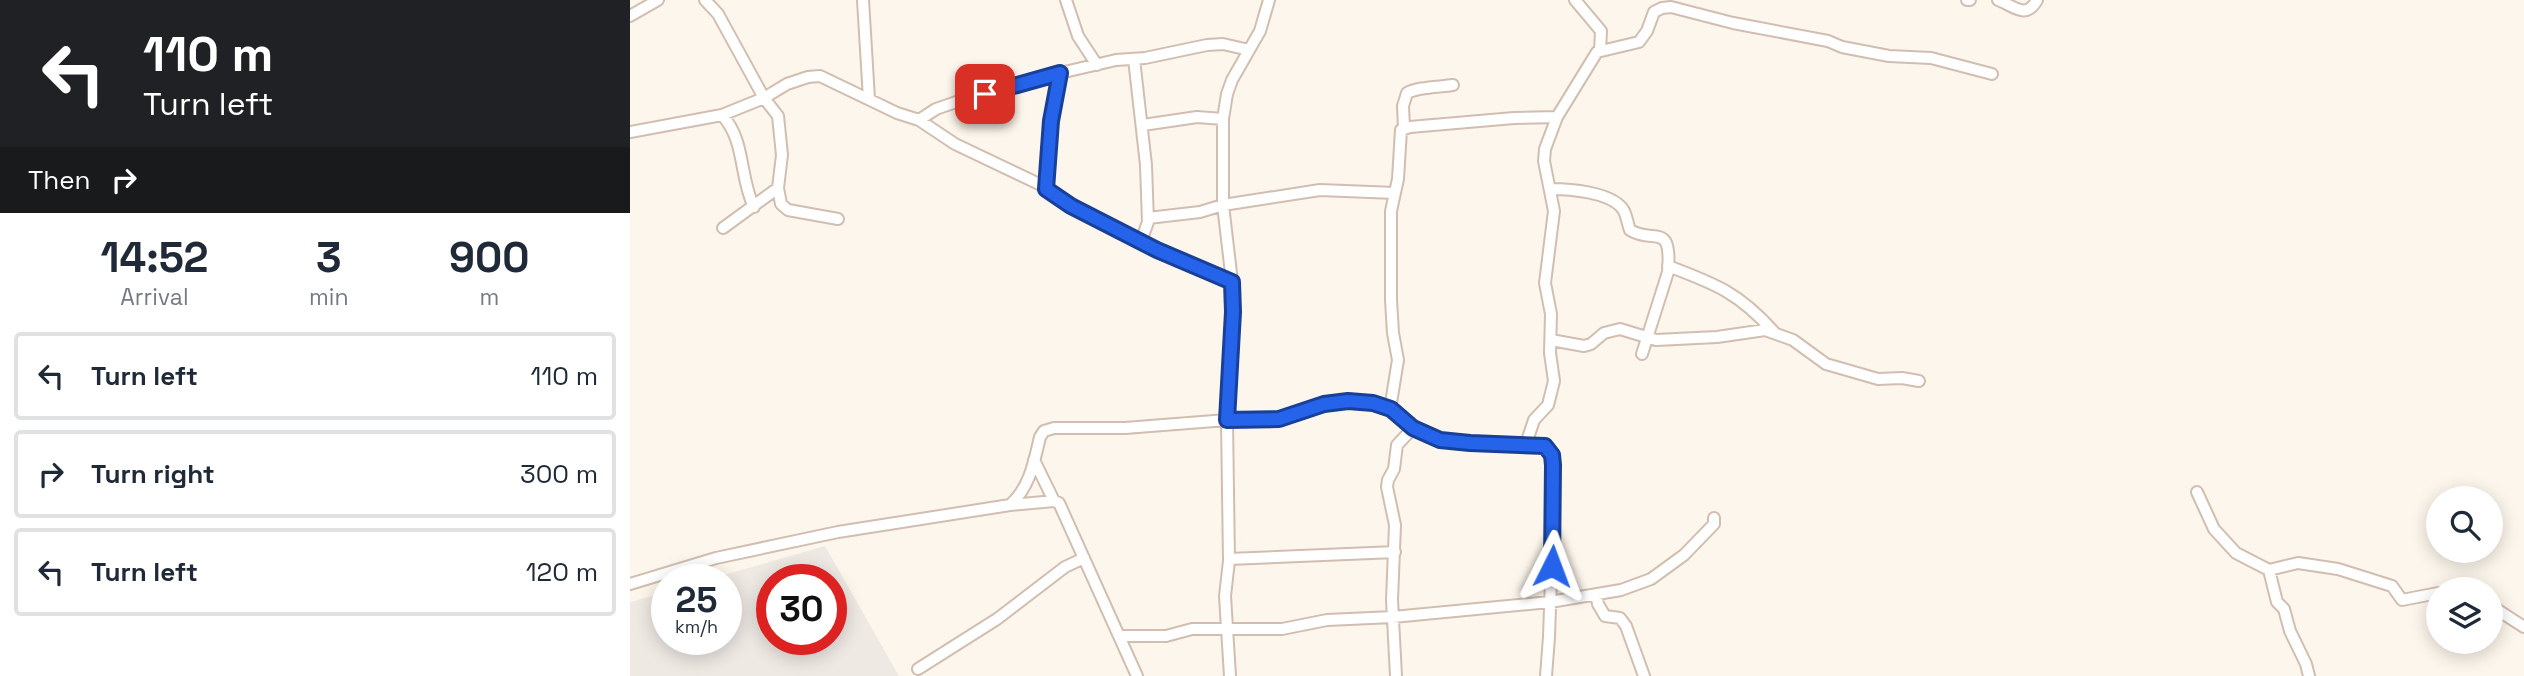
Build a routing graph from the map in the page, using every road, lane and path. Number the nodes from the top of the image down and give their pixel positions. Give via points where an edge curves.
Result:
1 (658, 0) edge
2 (705, 0) edge
3 (863, 0) edge
4 (1066, 0) edge
5 (1269, 0) edge
6 (1575, 0) edge
7 (1998, 0) edge
8 (2037, 0) edge
9 (630, 16) edge
10 (1249, 50) junction
11 (1600, 51) junction
12 (1134, 59) junction
13 (1097, 65) junction
14 (1060, 73) junction
15 (1992, 74) dead end
16 (1453, 85) dead end
17 (764, 98) junction
18 (869, 99) junction
19 (722, 115) junction
20 (1556, 117) junction
21 (1223, 119) junction
22 (919, 120) junction
23 (1143, 125) junction
24 (1404, 128) junction
25 (630, 132) edge
26 (778, 188) junction
27 (1046, 189) junction
28 (1551, 189) junction
29 (1395, 193) junction
30 (1223, 205) junction
31 (754, 206) junction
32 (1148, 218) junction
33 (838, 219) dead end
34 (723, 228) dead end
35 (1141, 241) junction
36 (1668, 266) junction
37 (1232, 282) junction
38 (1774, 332) junction
39 (1646, 339) junction
40 (1551, 340) junction
41 (1642, 354) dead end
42 (1919, 381) dead end
43 (1391, 409) junction
44 (1227, 420) junction
45 (1413, 428) junction
46 (1526, 444) junction
47 (1034, 460) junction
48 (2197, 492) dead end
49 (1054, 500) junction
50 (1010, 505) junction
51 (1714, 518) dead end
52 (1395, 552) junction
53 (1084, 558) junction
54 (1229, 558) junction
55 (2269, 570) junction
56 (630, 584) edge
57 (1595, 594) junction
58 (2426, 595) edge
59 (1550, 602) junction
60 (2503, 613) edge
61 (1393, 617) junction
62 (2524, 627) edge
63 (1228, 628) junction
64 (1121, 636) junction
65 (918, 669) dead end
66 (1137, 676) edge
67 (1230, 676) edge
68 (1396, 676) edge
69 (1545, 676) edge
70 (1644, 676) edge
71 (2309, 676) edge

1 - 9 street
2 - 17 street via 718,14
3 - 18 street
4 - 13 street via 1078,36
5 - 10 street via 1260,32
6 - 11 street via 1601,31
7 - 8 street via 2019,11 2031,9
10 - 12 street via 1207,45
10 - 21 street via 1227,94
11 - 15 street via 1638,43 1654,12 1671,7 1842,47 1931,58
11 - 20 street
12 - 13 street
12 - 23 street
13 - 14 street
14 - 22 street via 945,105
14 - 27 street
16 - 24 street via 1407,93
17 - 18 street via 788,84 820,76
17 - 19 street
17 - 26 street via 779,121 782,160
18 - 22 street
19 - 25 street
19 - 31 street via 738,141
20 - 24 street
20 - 28 street via 1544,155
21 - 23 street via 1197,117
21 - 30 street
22 - 27 street
23 - 32 street
24 - 29 street
26 - 31 street
26 - 33 street via 784,208
27 - 35 street
28 - 36 street via 1581,191 1616,204 1624,210 1630,230 1664,240
28 - 40 street via 1553,218 1545,283
29 - 30 street via 1320,190
29 - 43 street via 1390,235 1398,368
30 - 32 street
30 - 37 street
31 - 34 street
32 - 35 street
35 - 37 street
36 - 38 street via 1715,283
36 - 39 street
37 - 44 street
38 - 39 street
38 - 42 street via 1826,364 1870,378
39 - 40 street via 1620,329 1584,346
39 - 41 street
40 - 46 street via 1552,394 1534,420
43 - 44 street via 1348,401 1279,419
43 - 45 street
44 - 47 street via 1142,428 1054,428 1042,434
44 - 54 street
45 - 46 street via 1452,442
45 - 52 street via 1397,445 1388,480
46 - 59 street via 1545,446 1552,455
47 - 49 street
47 - 50 street via 1023,492
48 - 55 street via 2214,529 2236,553
49 - 50 street
49 - 53 street
50 - 56 street via 838,531 716,558
51 - 57 street via 1714,524 1684,555 1651,579
52 - 54 street
52 - 61 street
53 - 64 street
53 - 65 street
54 - 63 street
55 - 58 street via 2298,564 2338,569 2392,586 2402,600
55 - 71 street via 2277,602
57 - 59 street
57 - 70 street via 1605,615 1620,618 1626,626
59 - 61 street
59 - 69 street
60 - 62 street
61 - 63 street via 1332,619 1282,629
61 - 68 street
63 - 64 street
63 - 67 street
64 - 66 street

